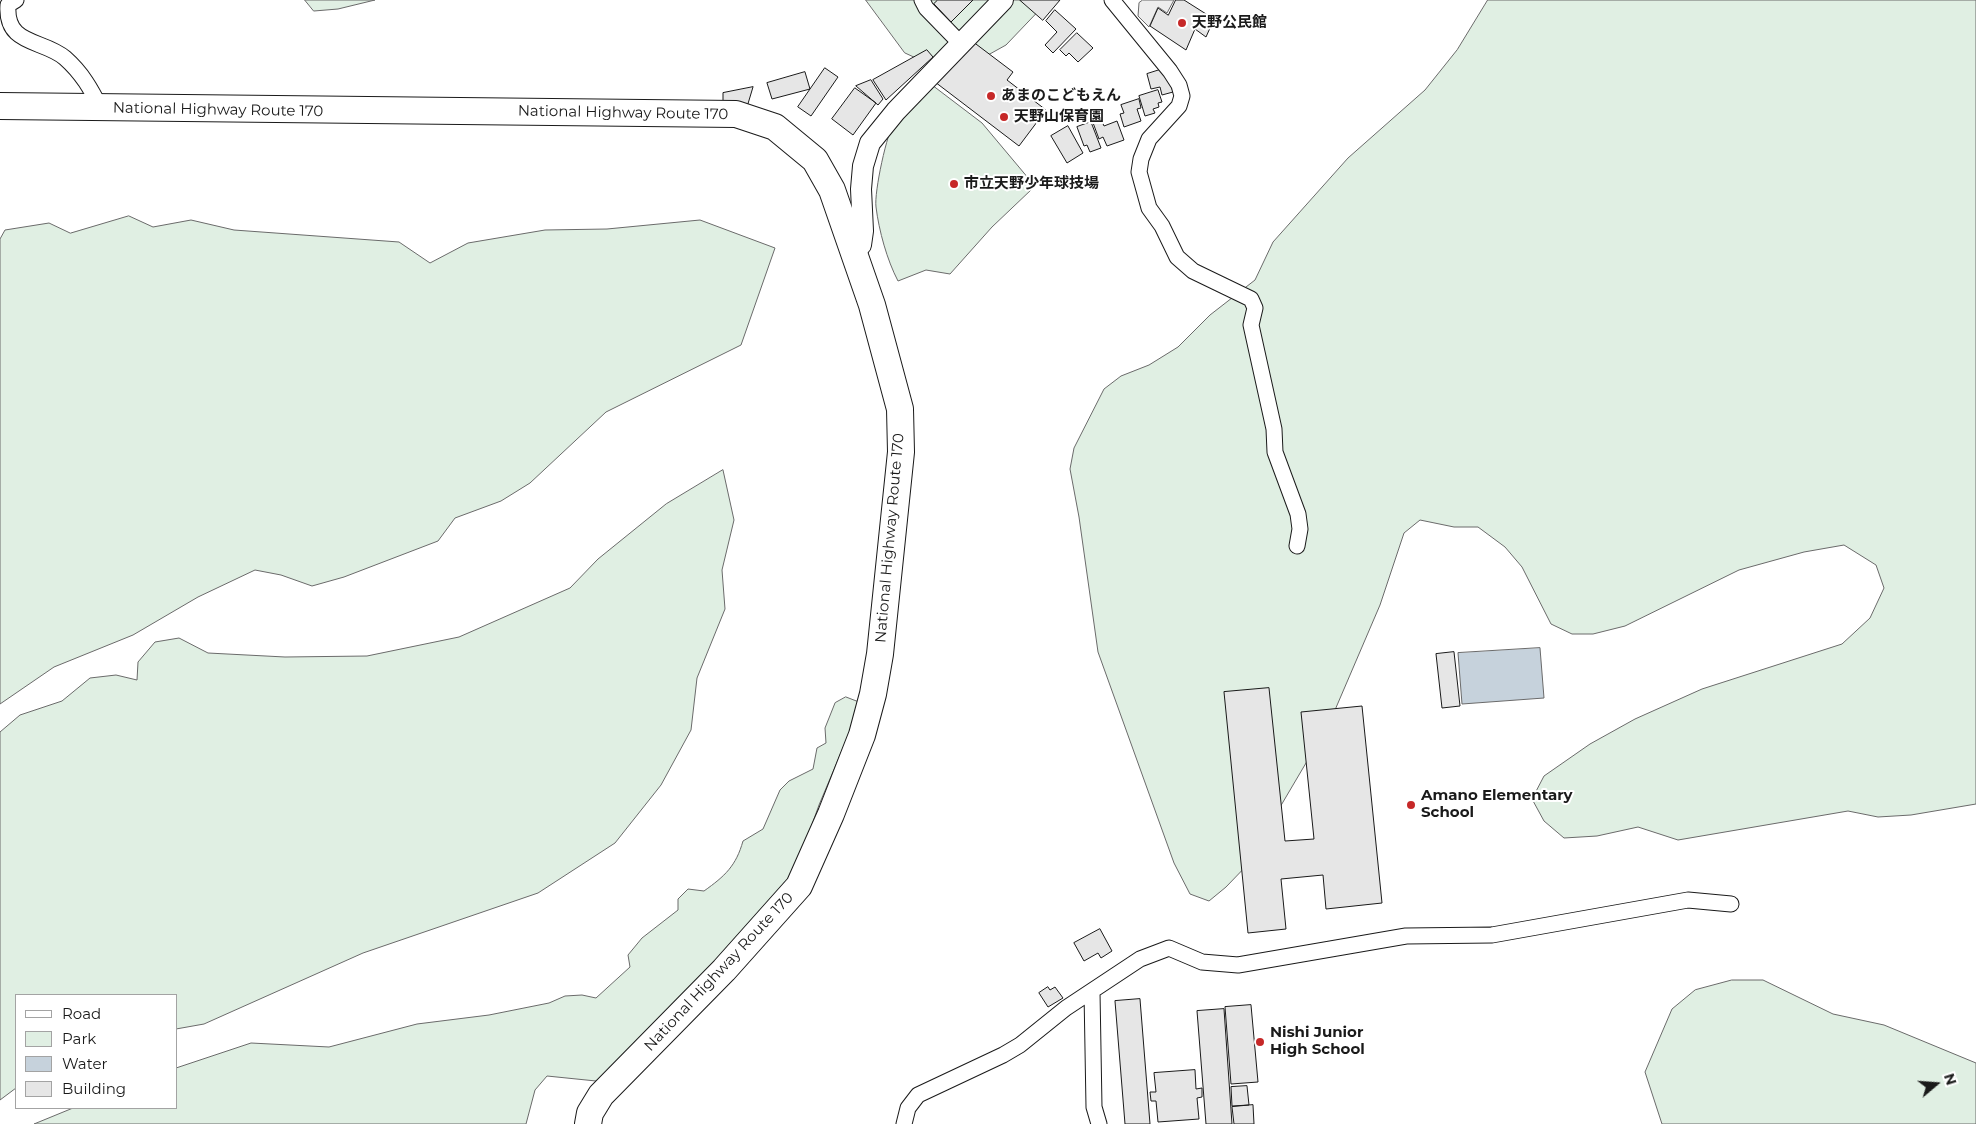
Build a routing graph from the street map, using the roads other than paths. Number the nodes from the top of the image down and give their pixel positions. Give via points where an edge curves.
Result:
1 (16, 0) edge
2 (922, 0) edge
3 (1003, 0) edge
4 (1112, 0) edge
5 (960, 44) junction
6 (0, 106) edge
7 (100, 109) junction
8 (854, 252) junction
9 (1296, 546) dead end
10 (1731, 904) dead end
11 (1092, 992) junction
12 (588, 1124) edge
13 (904, 1124) edge
14 (1099, 1124) edge

1 - 7 street via 8,5 7,17 11,27 22,38 63,56 89,86
2 - 5 street
3 - 5 street
4 - 9 street via 1170,71 1182,96 1179,106 1150,139 1141,159 1138,172 1149,208 1177,257 1193,271 1251,300 1255,308 1251,325 1274,429 1275,452 1298,514 1300,529
5 - 8 street via 896,110 870,143 862,166 861,245
6 - 7 highway, National Highway Route 170
7 - 8 highway, National Highway Route 170 via 736,114 775,127 815,160 832,190
8 - 12 highway, National Highway Route 170 via 900,409 901,452 880,654 862,735 799,886 724,970 601,1095 590,1113
10 - 11 street via 1688,900 1492,935 1406,936 1238,965 1202,962 1169,948 1140,959
11 - 13 street via 1003,1056 918,1095 908,1108
11 - 14 street via 1094,1107

